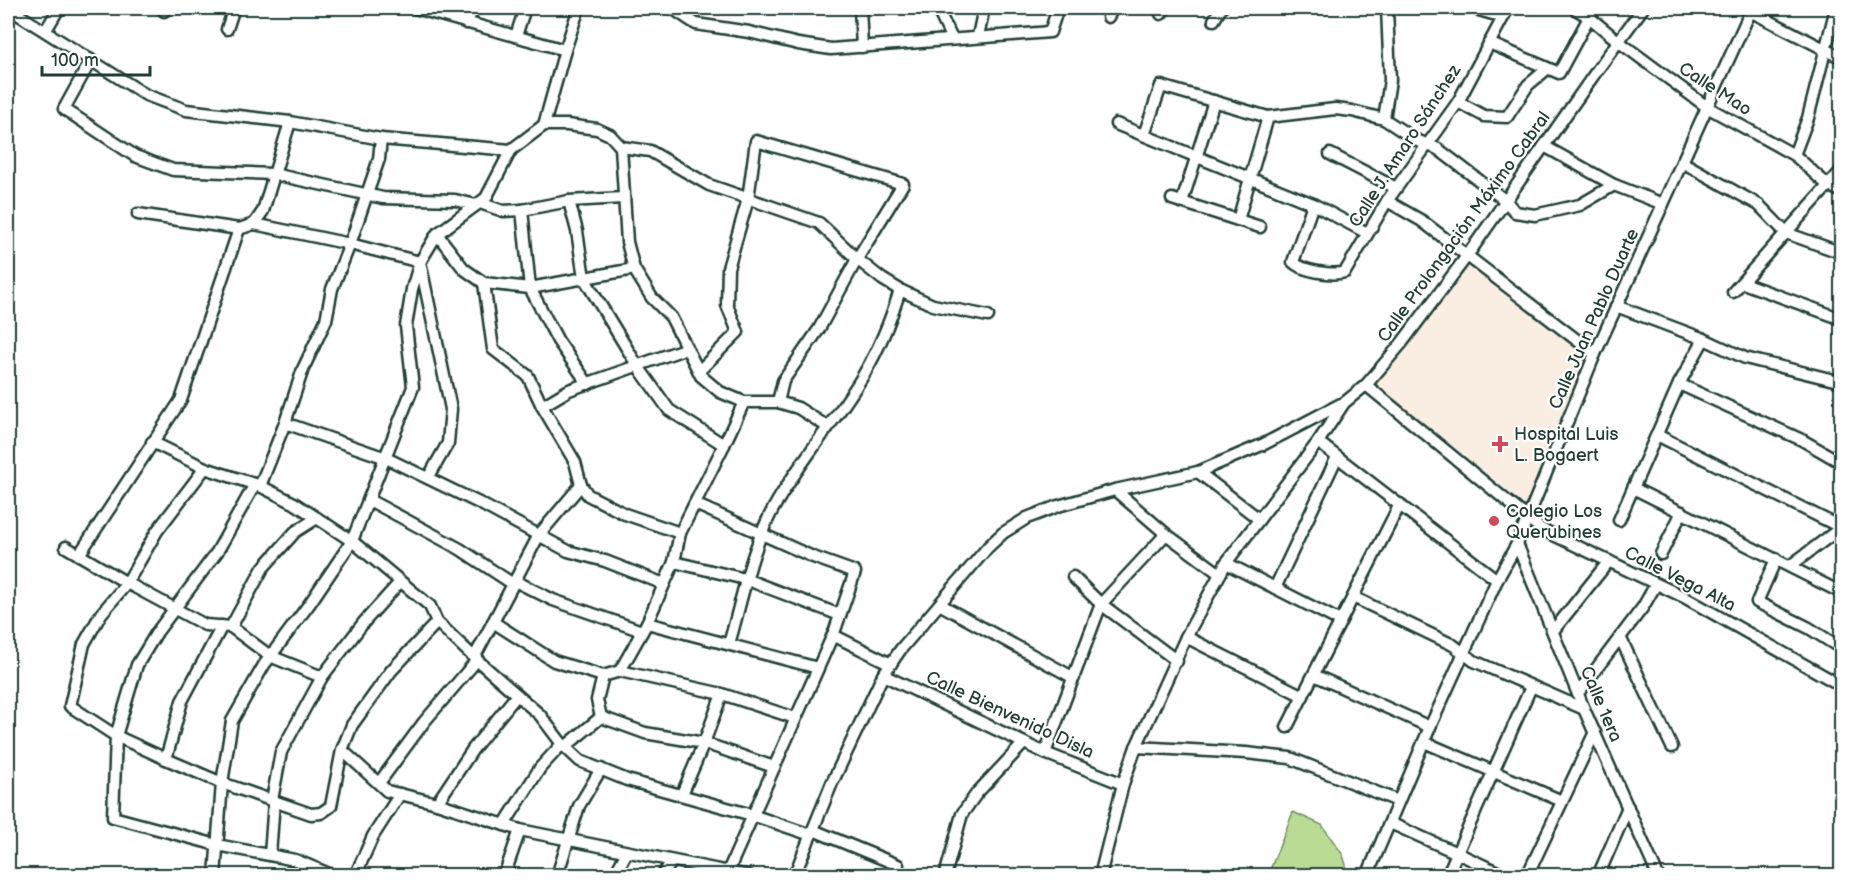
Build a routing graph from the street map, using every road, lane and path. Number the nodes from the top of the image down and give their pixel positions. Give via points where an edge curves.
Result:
1 (8, 8) edge
2 (59, 8) edge
3 (234, 8) edge
4 (415, 8) edge
5 (474, 8) edge
6 (525, 8) edge
7 (579, 8) edge
8 (672, 8) edge
9 (860, 8) edge
10 (937, 8) edge
11 (984, 8) edge
12 (1058, 8) edge
13 (1221, 8) edge
14 (1387, 8) edge
15 (1472, 8) edge
16 (1574, 8) edge
17 (1643, 8) edge
18 (1836, 8) edge
19 (429, 9) edge
20 (1749, 9) edge
21 (1505, 12) edge
22 (1592, 12) edge
23 (1214, 20) dead end
24 (466, 23) junction
25 (227, 29) dead end
26 (46, 30) junction
27 (516, 36) junction
28 (978, 36) junction
29 (952, 39) junction
30 (1617, 41) junction
31 (1489, 43) junction
32 (862, 47) junction
33 (565, 50) junction
34 (1826, 50) junction
35 (1842, 58) edge
36 (91, 60) junction
37 (1547, 69) junction
38 (1214, 101) junction
39 (1458, 102) junction
40 (1707, 107) junction
41 (1268, 117) junction
42 (1384, 119) junction
43 (290, 122) junction
44 (1116, 124) dead end
45 (544, 126) junction
46 (1144, 135) junction
47 (381, 139) junction
48 (1428, 144) junction
49 (1544, 146) junction
50 (621, 147) junction
51 (511, 150) junction
52 (1330, 154) dead end
53 (1794, 155) junction
54 (1196, 156) junction
55 (1682, 162) junction
56 (1842, 170) edge
57 (273, 174) junction
58 (1249, 178) junction
59 (1614, 185) junction
60 (1827, 186) junction
61 (1396, 188) junction
62 (1842, 192) edge
63 (368, 194) junction
64 (623, 198) junction
65 (748, 199) junction
66 (569, 201) junction
67 (1387, 201) junction
68 (1506, 201) junction
69 (478, 204) junction
70 (1312, 204) junction
71 (1663, 204) junction
72 (522, 210) junction
73 (138, 214) dead end
74 (1238, 220) junction
75 (254, 224) junction
76 (1260, 227) dead end
77 (239, 229) junction
78 (1367, 233) junction
79 (1786, 233) junction
80 (437, 234) junction
81 (350, 244) junction
82 (1842, 253) edge
83 (1467, 256) junction
84 (857, 260) junction
85 (420, 261) junction
86 (634, 269) junction
87 (584, 278) junction
88 (484, 283) junction
89 (1743, 283) junction
90 (530, 288) junction
91 (900, 290) junction
92 (1733, 292) dead end
93 (1616, 306) junction
94 (988, 316) dead end
95 (1842, 319) edge
96 (1704, 339) junction
97 (687, 348) junction
98 (1595, 354) junction
99 (637, 365) junction
100 (699, 371) junction
101 (1842, 382) edge
102 (588, 384) junction
103 (1679, 384) junction
104 (1366, 385) junction
105 (744, 402) junction
106 (778, 402) junction
107 (1344, 403) junction
108 (542, 406) junction
109 (285, 423) junction
110 (828, 428) junction
111 (1657, 435) junction
112 (153, 442) junction
113 (1318, 442) junction
114 (724, 445) junction
115 (1337, 457) junction
116 (387, 458) junction
117 (1842, 463) edge
118 (205, 468) junction
119 (1198, 472) junction
120 (428, 478) junction
121 (581, 484) junction
122 (257, 485) junction
123 (1633, 488) junction
124 (1114, 490) junction
125 (369, 500) junction
126 (695, 504) junction
127 (1400, 504) junction
128 (1682, 512) junction
129 (317, 518) junction
130 (1528, 518) junction
131 (1259, 519) junction
132 (1618, 520) dead end
133 (1841, 527) edge
134 (680, 533) junction
135 (762, 533) junction
136 (1166, 534) junction
137 (539, 535) junction
138 (352, 541) junction
139 (1518, 544) junction
140 (66, 547) dead end
141 (80, 555) junction
142 (1661, 555) dead end
143 (1776, 559) junction
144 (1609, 561) junction
145 (674, 562) junction
146 (1226, 563) junction
147 (1790, 566) junction
148 (1220, 574) junction
149 (1073, 577) dead end
150 (746, 579) junction
151 (1497, 580) junction
152 (400, 582) junction
153 (514, 582) junction
154 (127, 583) junction
155 (664, 584) junction
156 (1656, 584) junction
157 (1275, 588) junction
158 (1842, 593) edge
159 (1353, 597) junction
160 (1101, 604) junction
161 (941, 605) junction
162 (174, 609) junction
163 (840, 615) junction
164 (1340, 621) junction
165 (437, 622) junction
166 (493, 622) junction
167 (226, 627) junction
168 (644, 627) junction
169 (1552, 631) junction
170 (833, 634) junction
171 (1186, 637) junction
172 (1620, 637) junction
173 (729, 644) junction
174 (1842, 649) edge
175 (1464, 654) junction
176 (270, 656) junction
177 (475, 659) junction
178 (1176, 661) junction
179 (891, 664) junction
180 (818, 668) junction
181 (620, 671) junction
182 (883, 675) junction
183 (1314, 675) junction
184 (603, 676) junction
185 (322, 677) junction
186 (1074, 678) junction
187 (1842, 686) edge
188 (1531, 687) junction
189 (1578, 693) junction
190 (722, 694) junction
191 (517, 695) junction
192 (1303, 696) junction
193 (1584, 709) junction
194 (601, 717) junction
195 (795, 718) junction
196 (1287, 727) dead end
197 (1430, 727) junction
198 (1595, 732) junction
199 (117, 736) junction
200 (1424, 742) junction
201 (1024, 743) junction
202 (704, 744) junction
203 (563, 746) junction
204 (1136, 747) junction
205 (1672, 747) dead end
206 (342, 750) junction
207 (1045, 753) junction
208 (166, 759) junction
209 (774, 767) junction
210 (601, 769) junction
211 (1494, 772) junction
212 (222, 783) junction
213 (379, 783) junction
214 (1123, 784) junction
215 (400, 794) junction
216 (682, 794) junction
217 (273, 801) junction
218 (1398, 801) junction
219 (1562, 801) junction
220 (437, 803) junction
221 (1628, 807) junction
222 (752, 815) junction
223 (1390, 823) junction
224 (504, 825) junction
225 (520, 831) junction
226 (812, 832) junction
227 (568, 840) junction
228 (217, 845) junction
229 (627, 852) junction
230 (1457, 853) junction
231 (270, 855) junction
232 (672, 861) junction
233 (727, 873) edge
234 (797, 874) edge
235 (215, 876) edge
236 (334, 876) edge
237 (355, 876) edge
238 (504, 876) edge
239 (557, 876) edge
240 (614, 876) edge
241 (662, 876) edge
242 (749, 876) edge
243 (894, 876) edge
244 (945, 876) edge
245 (1100, 876) edge
246 (1367, 876) edge
247 (1447, 876) edge
248 (1506, 876) edge
249 (1527, 876) edge
250 (1598, 876) edge
251 (1658, 876) edge

1 - 26 street
2 - 26 street
3 - 25 street
4 - 19 street
5 - 24 street
6 - 27 street
7 - 33 street
8 - 32 street via 696,24 831,49
9 - 32 street
10 - 29 street
11 - 28 street
12 - 28 street via 1050,32
13 - 23 street
14 - 42 street via 1390,80
15 - 21 street
16 - 22 street, Calle Mao
17 - 30 street, Calle Prolongación Máximo Cabral
18 - 34 street
19 - 24 street
20 - 34 street
20 - 40 street, Calle Juan Pablo Duarte
21 - 31 street, Calle J. Amaro Sánchez
22 - 30 street, Calle Mao
22 - 37 street via 1559,73
24 - 27 street
26 - 36 street
27 - 33 street
28 - 29 street
29 - 32 street
30 - 40 street, Calle Mao
30 - 49 street, Calle Prolongación Máximo Cabral
31 - 37 street
31 - 39 street, Calle J. Amaro Sánchez
33 - 45 street
34 - 35 street
34 - 53 street
36 - 43 street via 146,95 186,110
36 - 57 street via 64,109 135,156 173,170
37 - 39 street via 1528,85 1507,117 1484,116
38 - 41 street
38 - 46 street via 1161,86
38 - 54 street
39 - 48 street, Calle J. Amaro Sánchez
40 - 53 street, Calle Mao
40 - 55 street, Calle Juan Pablo Duarte
41 - 42 street via 1335,109
41 - 58 street
42 - 48 street
43 - 47 street
43 - 57 street
44 - 46 street
45 - 50 street via 597,129
45 - 51 street
46 - 54 street
47 - 51 street
47 - 63 street
48 - 61 street, Calle J. Amaro Sánchez
48 - 68 street
49 - 59 street
49 - 68 street, Calle Prolongación Máximo Cabral
50 - 64 street
50 - 65 street via 650,152 709,185
51 - 69 street via 486,198
52 - 61 street
53 - 60 street, Calle Mao
54 - 58 street
54 - 74 street via 1177,200
55 - 71 street, Calle Juan Pablo Duarte
55 - 79 street via 1759,205
56 - 60 street
57 - 63 street
57 - 75 street via 263,211
58 - 70 street
58 - 74 street
59 - 68 street via 1580,205 1535,215 1515,212
59 - 71 street
60 - 62 street, Calle Mao
60 - 79 street
61 - 67 street, Calle J. Amaro Sánchez
63 - 69 street
63 - 81 street
64 - 66 street
64 - 86 street
65 - 84 street via 819,223
65 - 84 street via 756,141 903,184
65 - 100 street via 728,268 727,305 738,332
66 - 72 street
66 - 87 street
67 - 78 street, Calle J. Amaro Sánchez
67 - 83 street via 1422,221
68 - 83 street, Calle Prolongación Máximo Cabral
69 - 72 street via 503,211
69 - 80 street
70 - 78 street
70 - 78 street, Calle J. Amaro Sánchez via 1293,262 1296,265 1342,273
71 - 93 street, Calle Juan Pablo Duarte
72 - 90 street
73 - 77 street
74 - 76 street
75 - 77 street
75 - 81 street
77 - 112 street via 181,400
79 - 82 street
79 - 89 street
80 - 85 street
80 - 88 street via 464,269
81 - 85 street
81 - 109 street via 332,289 326,320 303,369
83 - 98 street
83 - 104 street, Calle Prolongación Máximo Cabral
84 - 91 street
84 - 106 street via 819,329 783,381
85 - 116 street via 406,326 414,387
85 - 120 street via 451,409 448,443
86 - 87 street
86 - 97 street via 652,298 671,317
87 - 90 street
87 - 99 street
88 - 90 street
88 - 108 street via 493,349 528,376
89 - 92 street
89 - 95 street
90 - 102 street via 558,341
91 - 94 street via 933,304
91 - 110 street via 887,329 865,373
93 - 96 street
93 - 98 street, Calle Juan Pablo Duarte
96 - 101 street via 1744,358
96 - 103 street
97 - 99 street
97 - 100 street
98 - 130 street, Calle Juan Pablo Duarte
99 - 102 street
99 - 114 street via 669,410
100 - 105 street via 720,392
102 - 108 street
103 - 111 street
103 - 117 street via 1802,440
104 - 107 street, Calle Prolongación Máximo Cabral
104 - 130 street, Calle Vega Alta
105 - 106 street
105 - 114 street
106 - 110 street via 798,408
107 - 113 street, Calle Prolongación Máximo Cabral
107 - 119 street
108 - 121 street via 575,462
109 - 116 street
109 - 122 street
110 - 135 street via 777,502
111 - 123 street
111 - 133 street
112 - 118 street
112 - 141 street
113 - 115 street
113 - 131 street, Calle Prolongación Máximo Cabral
114 - 126 street
115 - 127 street
115 - 157 street
116 - 120 street
116 - 125 street
118 - 122 street
118 - 154 street via 157,531
119 - 124 street
119 - 131 street
120 - 137 street
121 - 134 street via 588,495 625,514
121 - 137 street
122 - 129 street
122 - 162 street via 217,552
123 - 128 street
123 - 132 street
124 - 136 street
124 - 161 street via 1059,506 1014,525 988,547
125 - 138 street
125 - 153 street
126 - 134 street
126 - 135 street
127 - 151 street
127 - 159 street
128 - 142 street
128 - 143 street
129 - 138 street
129 - 167 street via 295,532 263,568
130 - 139 street, Calle Juan Pablo Duarte
130 - 144 street, Calle Vega Alta
131 - 146 street, Calle Prolongación Máximo Cabral
133 - 147 street
134 - 145 street
135 - 150 street
135 - 163 street via 813,558 855,572
136 - 148 street
136 - 160 street
137 - 153 street
137 - 155 street via 568,551
138 - 152 street
138 - 176 street
139 - 151 street, Calle Juan Pablo Duarte
139 - 169 street, Calle 1era
140 - 141 street
141 - 154 street
143 - 147 street
143 - 174 street via 1757,602
144 - 156 street, Calle Vega Alta
144 - 169 street
145 - 150 street
145 - 155 street
146 - 148 street, Calle Prolongación Máximo Cabral
146 - 157 street
147 - 158 street
148 - 171 street, Calle Prolongación Máximo Cabral
149 - 160 street
150 - 163 street
150 - 173 street
151 - 175 street, Calle Juan Pablo Duarte
152 - 165 street via 430,606
152 - 185 street
153 - 166 street
153 - 168 street via 554,600
154 - 162 street
154 - 199 street via 101,614 84,644 70,706
155 - 168 street
156 - 172 street
156 - 187 street, Calle Vega Alta
157 - 164 street
159 - 164 street
159 - 175 street
160 - 178 street
160 - 186 street
161 - 179 street
161 - 186 street
162 - 167 street via 205,625
162 - 199 street via 137,665
163 - 170 street
164 - 183 street
165 - 177 street
165 - 206 street via 392,671 352,725
166 - 177 street
166 - 184 street via 554,661
167 - 176 street
167 - 208 street via 182,701
168 - 173 street
168 - 181 street
169 - 189 street, Calle 1era
170 - 179 street
170 - 180 street
171 - 178 street, Calle Prolongación Máximo Cabral
171 - 192 street
172 - 189 street
172 - 205 street
173 - 180 street
175 - 188 street
175 - 197 street, Calle Juan Pablo Duarte
176 - 185 street
176 - 212 street via 232,721
177 - 191 street
177 - 213 street
178 - 204 street, Calle Prolongación Máximo Cabral
179 - 182 street
180 - 195 street
181 - 184 street
181 - 190 street
182 - 201 street, Calle Bienvenido Disla
182 - 226 street
183 - 192 street
183 - 197 street
184 - 194 street via 597,700
185 - 217 street via 281,752
186 - 207 street
188 - 193 street
188 - 211 street
189 - 193 street, Calle 1era
190 - 195 street
190 - 202 street
191 - 203 street via 540,715
191 - 220 street via 473,749
192 - 196 street
193 - 198 street, Calle 1era
194 - 202 street via 645,733
194 - 203 street
195 - 209 street
197 - 200 street, Calle Juan Pablo Duarte
198 - 219 street
198 - 221 street, Calle 1era
199 - 208 street
199 - 228 street via 113,817
200 - 211 street
200 - 218 street, Calle Juan Pablo Duarte
201 - 207 street, Calle Bienvenido Disla
201 - 244 street via 962,814
202 - 209 street
202 - 216 street
203 - 210 street via 580,760
203 - 224 street via 540,768
204 - 214 street, Calle Prolongación Máximo Cabral
204 - 218 street via 1290,758
206 - 213 street
206 - 217 street via 331,806 311,814
207 - 214 street, Calle Bienvenido Disla
208 - 212 street
209 - 222 street
210 - 216 street
210 - 227 street via 579,806
211 - 219 street
211 - 230 street
212 - 217 street
212 - 228 street
213 - 215 street via 387,791
214 - 245 street, Calle Prolongación Máximo Cabral
215 - 220 street
215 - 237 street
216 - 222 street
217 - 231 street
218 - 223 street, Calle Juan Pablo Duarte
219 - 249 street
220 - 224 street
221 - 250 street
221 - 251 street, Calle 1era
222 - 226 street
222 - 233 street
223 - 230 street
223 - 246 street, Calle Juan Pablo Duarte
224 - 225 street
225 - 227 street
225 - 238 street
226 - 234 street
226 - 243 street via 898,865
227 - 229 street
227 - 239 street
228 - 231 street
228 - 235 street
229 - 232 street
229 - 240 street
230 - 247 street
230 - 248 street
231 - 236 street via 295,860
232 - 233 street
232 - 241 street
233 - 242 street

